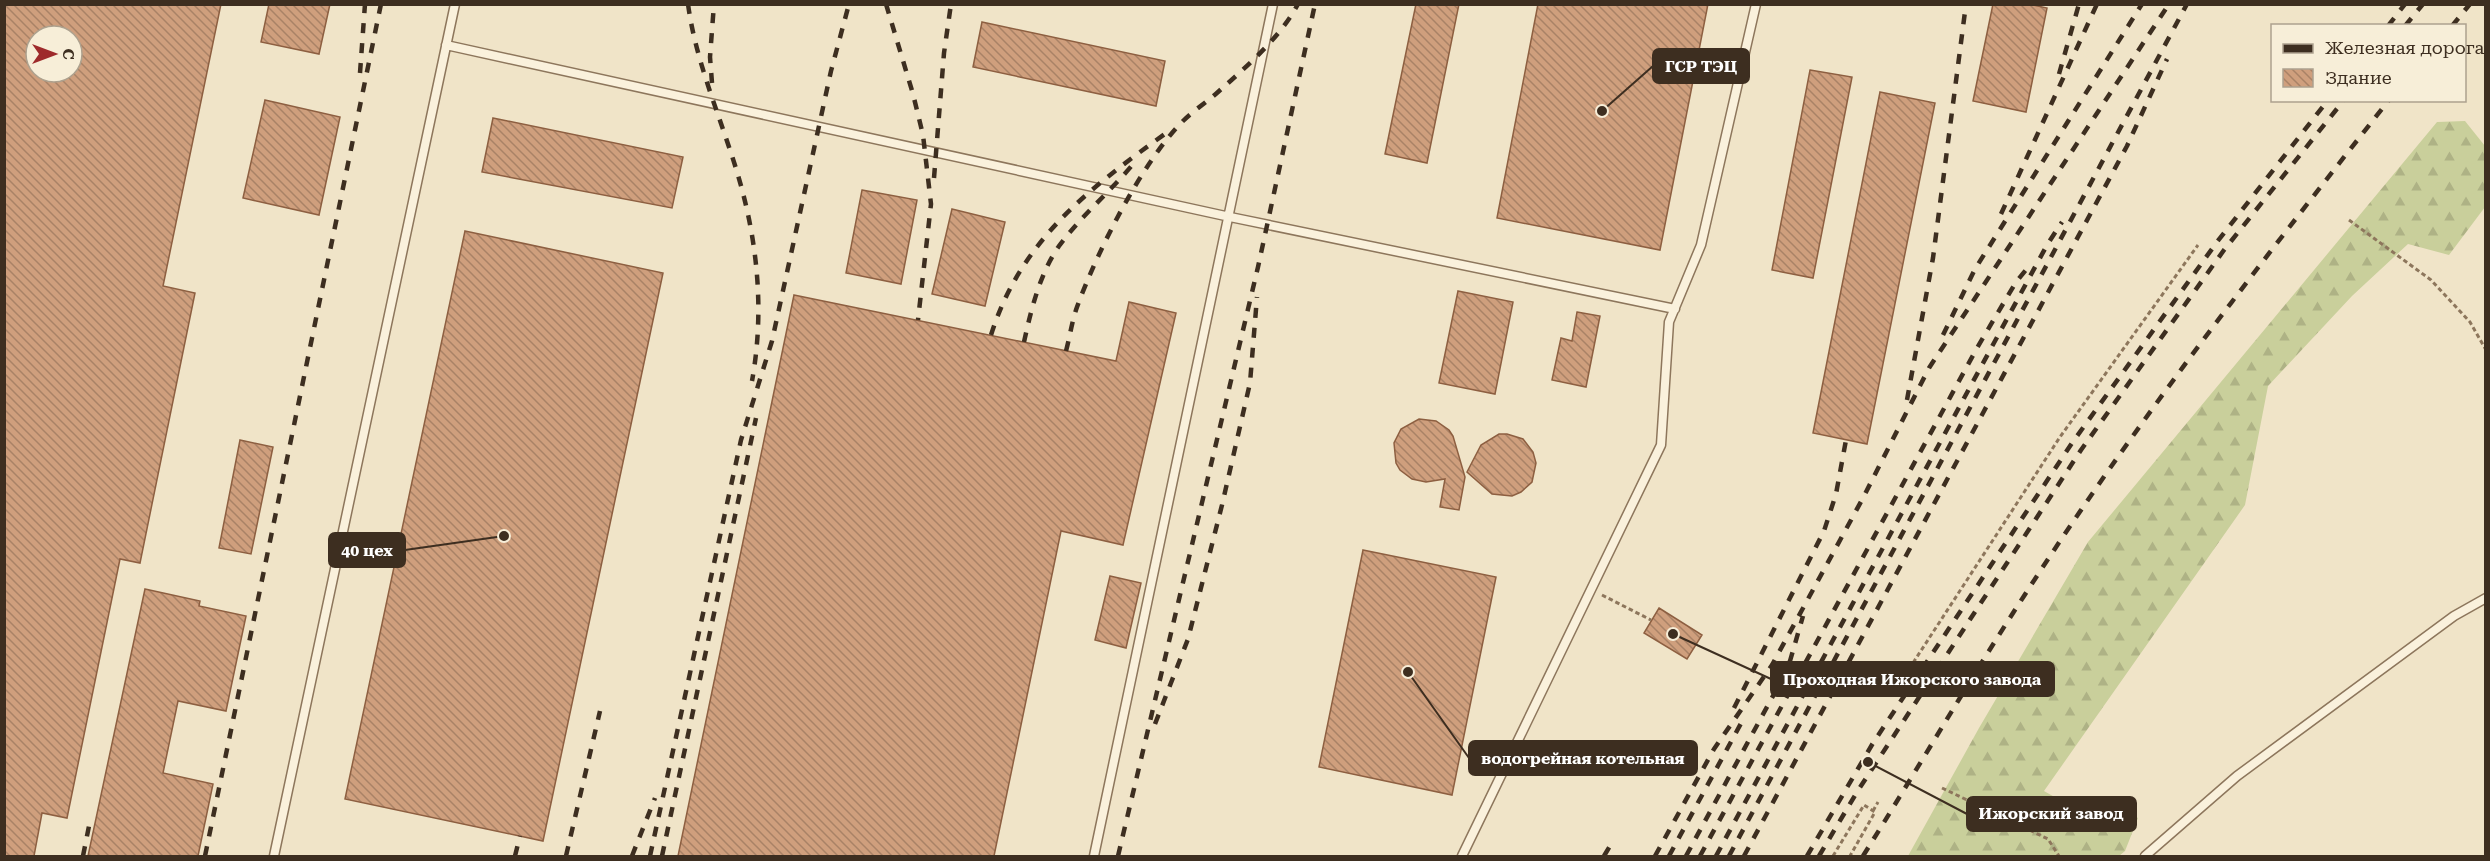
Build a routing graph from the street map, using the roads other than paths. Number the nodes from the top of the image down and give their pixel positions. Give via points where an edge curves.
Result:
1 (455, 4) edge
2 (1273, 4) edge
3 (1756, 4) edge
4 (446, 45) junction
5 (1230, 217) junction
6 (1675, 309) junction
7 (2486, 598) edge
8 (274, 856) edge
9 (1094, 856) edge
10 (1462, 856) edge
11 (2145, 856) edge

1 - 4 lane
2 - 5 lane
3 - 6 lane via 1701,245
4 - 5 lane
4 - 8 lane
5 - 6 lane
5 - 9 lane
6 - 10 lane via 1669,322 1661,445
7 - 11 lane via 2454,616 2237,776

